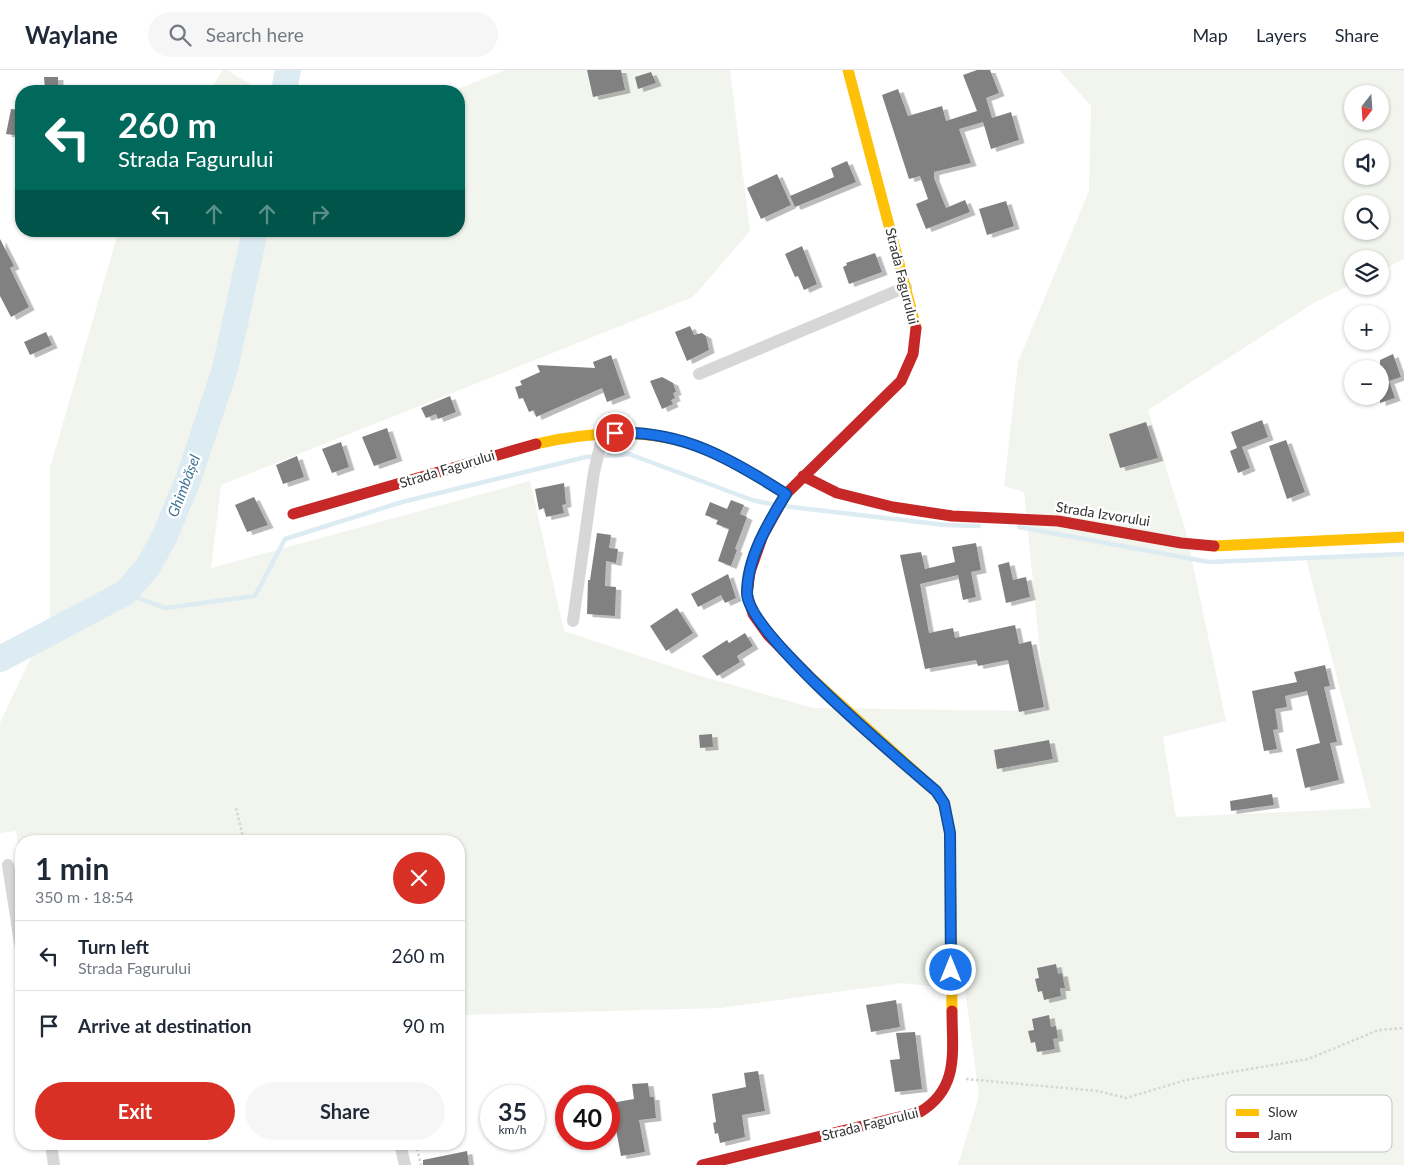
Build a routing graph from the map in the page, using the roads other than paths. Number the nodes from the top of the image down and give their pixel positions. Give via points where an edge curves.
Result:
1 (848, 70) edge
2 (906, 287) junction
3 (699, 374) dead end
4 (603, 434) junction
5 (803, 476) junction
6 (784, 497) junction
7 (293, 514) dead end
8 (1404, 537) edge
9 (573, 621) dead end
10 (8, 865) dead end
11 (15, 910) edge
12 (52, 1150) edge
13 (401, 1150) edge
14 (54, 1165) edge
15 (404, 1165) edge
16 (702, 1165) edge

1 - 2 street, Strada Fagurului
2 - 3 street
2 - 5 street, Strada Fagurului via 917,333 908,372
4 - 6 street, Strada Fagurului via 651,434 683,441 714,452
4 - 7 street, Strada Fagurului via 565,436 524,446
4 - 9 street
5 - 6 street, Strada Fagurului
5 - 8 street, Strada Izvorului via 838,492 893,508 952,516 1058,521 1182,543 1220,546
6 - 16 street, Strada Fagurului via 763,535 750,572 747,594 753,614 768,635 812,679 936,791 944,803 950,833 952,1068 941,1095 932,1106 920,1112
10 - 11 street
12 - 14 street
13 - 15 street

